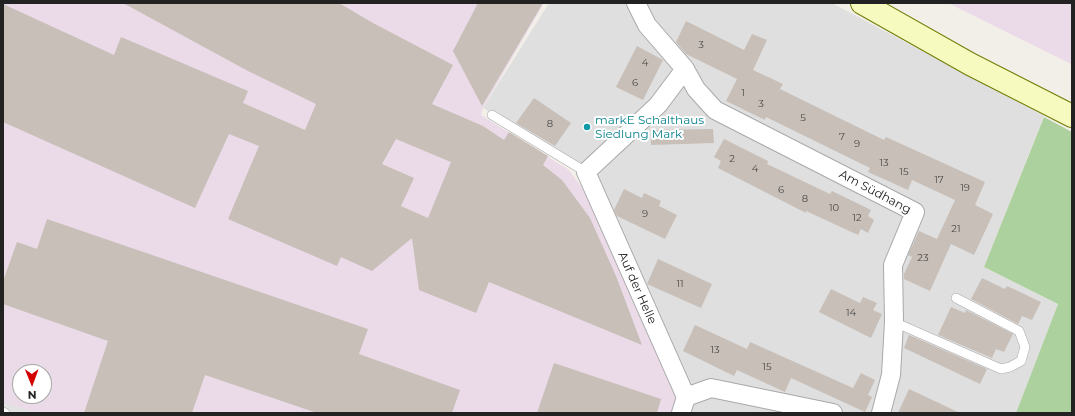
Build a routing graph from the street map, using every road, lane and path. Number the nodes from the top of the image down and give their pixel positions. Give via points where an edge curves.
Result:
1 (636, 3) edge
2 (862, 3) edge
3 (685, 69) junction
4 (492, 115) dead end
5 (1072, 116) edge
6 (586, 172) junction
7 (956, 298) dead end
8 (894, 322) junction
9 (683, 405) edge
10 (833, 413) edge
11 (881, 413) edge

1 - 3 street via 647,25
2 - 5 main road via 970,64
3 - 6 street via 658,105
3 - 8 street, Am Südhang via 696,89 715,110 915,212 893,265
4 - 6 lane
6 - 9 street, Auf der Helle
7 - 8 lane via 1019,331 1025,347 1021,361 1001,369
8 - 11 street, Am Südhang via 891,375
9 - 10 street, Auf der Helle via 711,388

